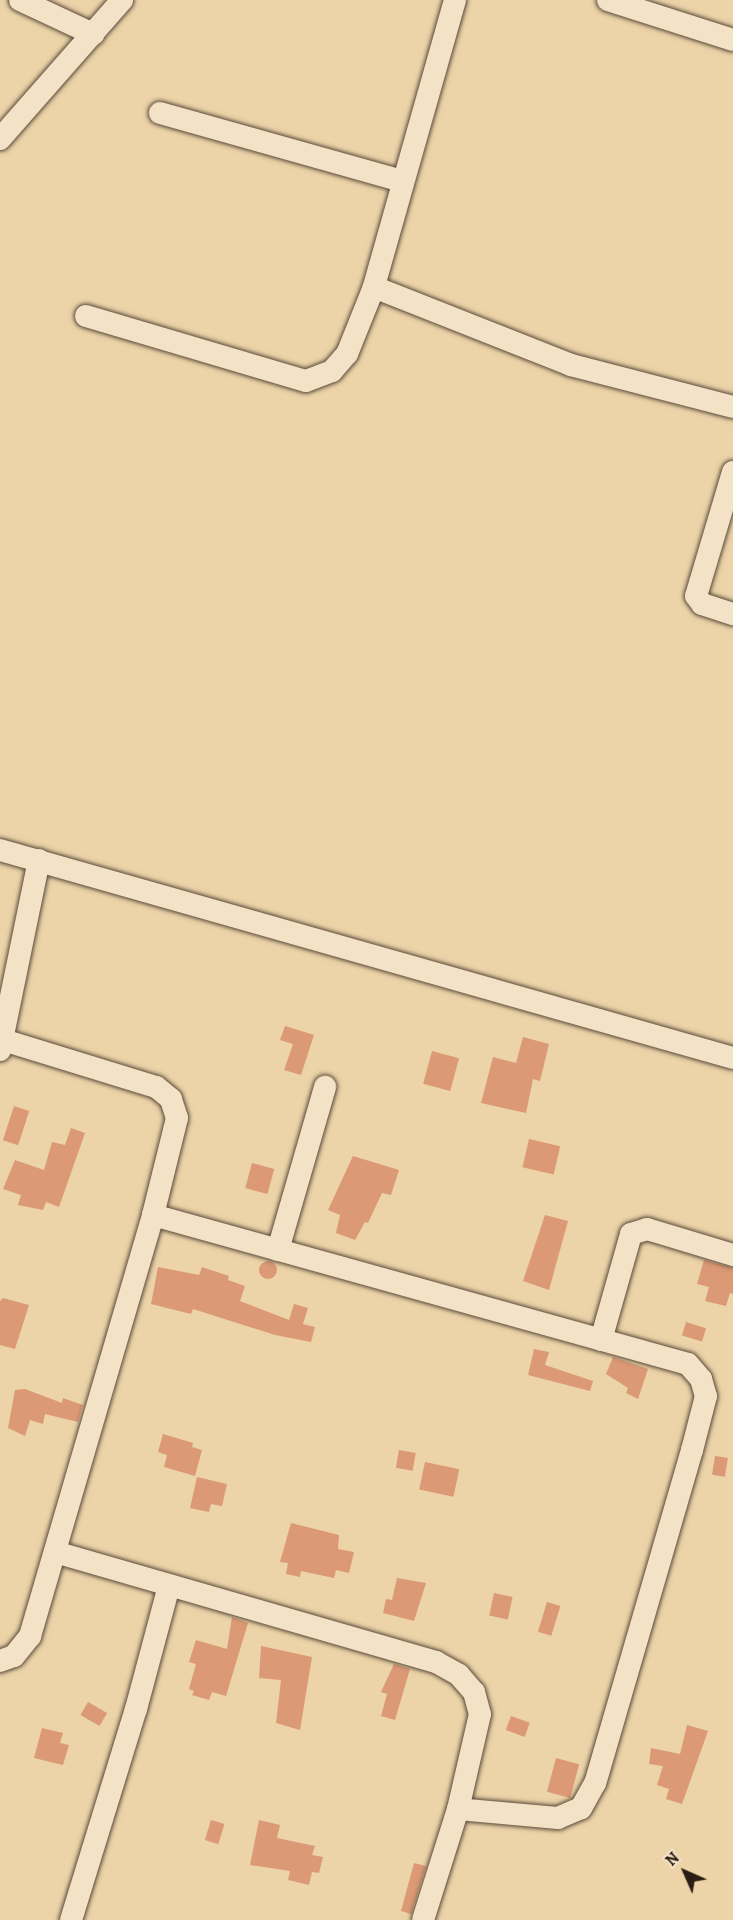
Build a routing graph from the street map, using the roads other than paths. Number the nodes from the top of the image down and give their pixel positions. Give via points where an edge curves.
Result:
1 (20, 0) edge
2 (122, 0) edge
3 (456, 0) edge
4 (608, 0) edge
5 (93, 34) junction
6 (733, 40) edge
7 (160, 113) dead end
8 (0, 139) edge
9 (402, 182) junction
10 (374, 286) junction
11 (86, 316) dead end
12 (733, 407) edge
13 (733, 472) edge
14 (733, 614) edge
15 (0, 850) edge
16 (39, 860) junction
17 (1, 1045) edge
18 (733, 1058) edge
19 (325, 1087) dead end
20 (153, 1215) junction
21 (278, 1250) junction
22 (733, 1255) edge
23 (601, 1340) junction
24 (55, 1552) junction
25 (169, 1586) junction
26 (0, 1661) edge
27 (458, 1809) junction
28 (71, 1920) edge
29 (423, 1920) edge

1 - 5 street
2 - 5 street
3 - 9 street
4 - 6 street
5 - 8 street
7 - 9 street
9 - 10 street
10 - 11 street via 347,354 332,371 306,381
10 - 12 street via 571,365
13 - 14 street via 696,596 702,604
15 - 16 street
16 - 17 street
16 - 18 street
17 - 20 street via 156,1087 171,1099 177,1118
19 - 21 street
20 - 21 street
20 - 24 street
21 - 23 street
22 - 23 street via 647,1229 631,1234
23 - 27 street via 688,1364 701,1379 706,1396 596,1783 581,1808 558,1818
24 - 25 street
24 - 26 street via 30,1636 14,1656
25 - 27 street via 436,1662 459,1675 474,1692 480,1713
25 - 28 street
27 - 29 street

